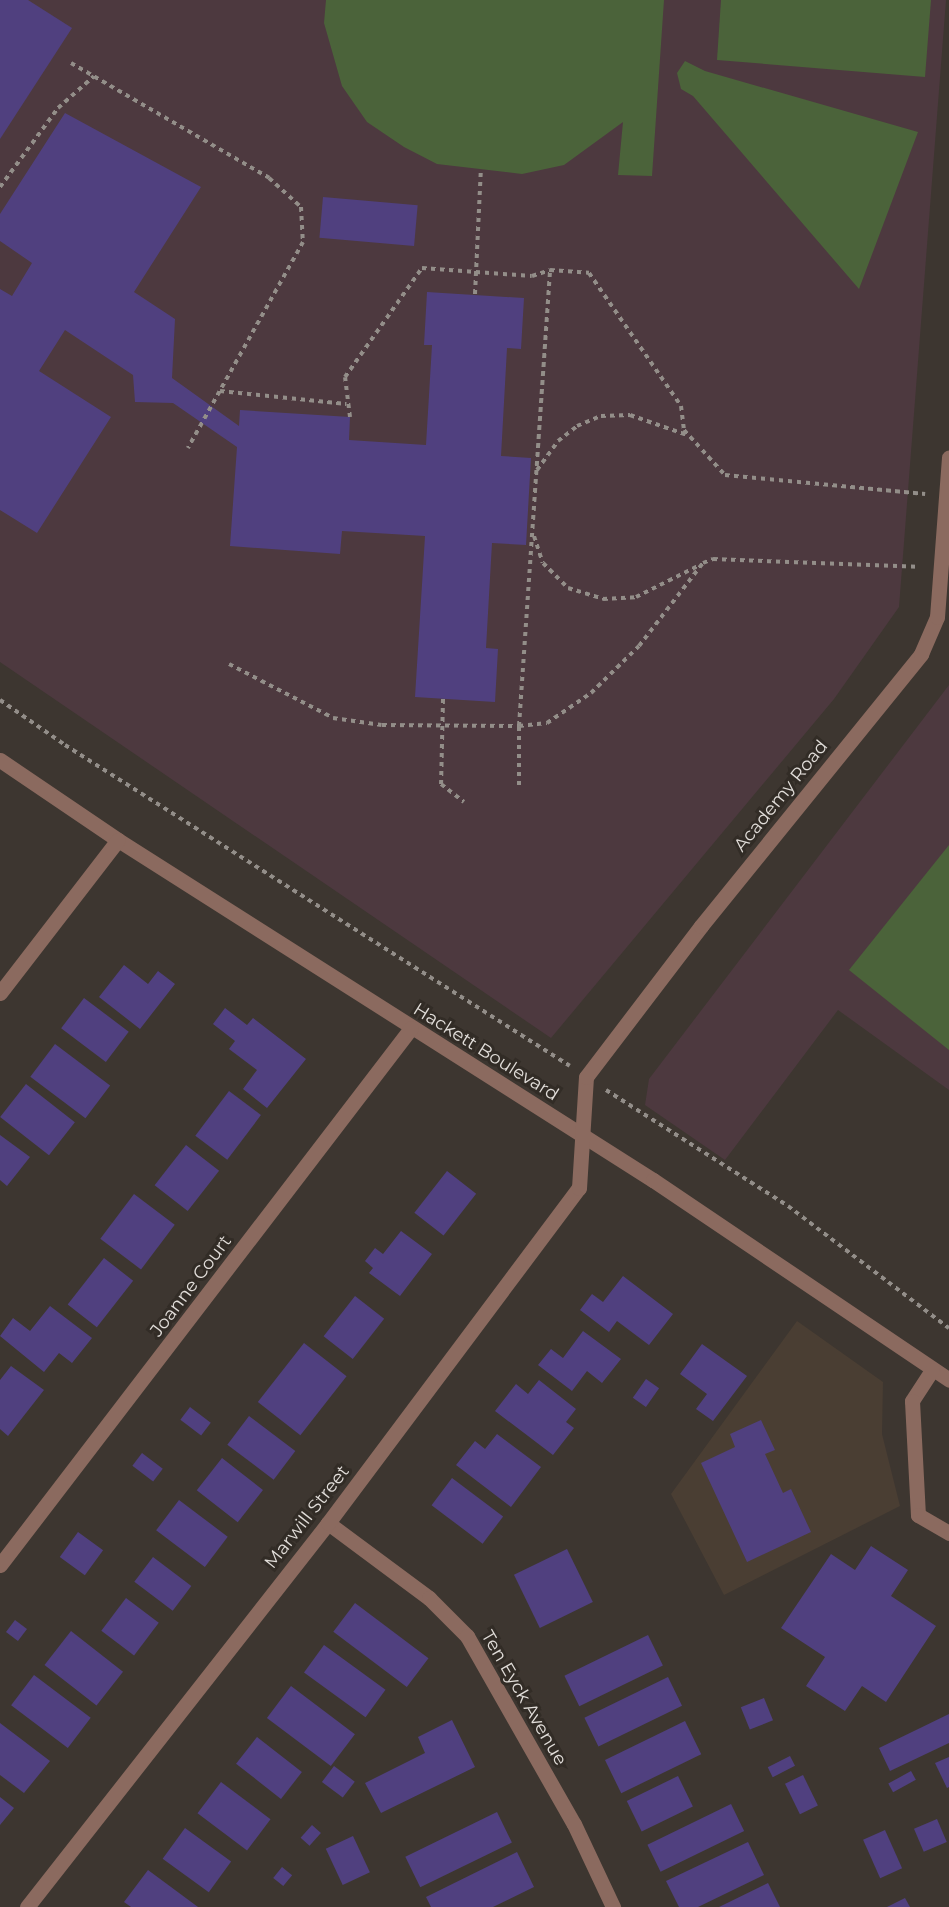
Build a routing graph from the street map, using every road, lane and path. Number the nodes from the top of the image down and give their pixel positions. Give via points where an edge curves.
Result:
1 (71, 63) dead end
2 (94, 76) junction
3 (481, 169) dead end
4 (0, 187) edge
5 (550, 270) junction
6 (476, 272) junction
7 (475, 294) dead end
8 (220, 391) junction
9 (346, 404) junction
10 (350, 417) dead end
11 (690, 436) junction
12 (188, 448) dead end
13 (949, 457) edge
14 (537, 470) junction
15 (946, 496) junction
16 (533, 532) junction
17 (703, 563) junction
18 (886, 564) dead end
19 (229, 664) dead end
20 (443, 699) dead end
21 (0, 700) edge
22 (443, 725) junction
23 (519, 726) junction
24 (0, 760) edge
25 (519, 785) dead end
26 (464, 802) dead end
27 (118, 840) junction
28 (0, 993) edge
29 (411, 1028) junction
30 (586, 1077) junction
31 (582, 1136) junction
32 (949, 1328) edge
33 (932, 1370) junction
34 (949, 1380) edge
35 (328, 1523) junction
36 (949, 1533) edge
37 (0, 1565) edge
38 (27, 1907) edge
39 (614, 1907) edge

1 - 2 path
2 - 4 path via 58,108
2 - 8 path via 269,178 301,207 303,242
3 - 6 path
5 - 6 path via 532,276
5 - 11 path via 589,273 681,406 684,430
5 - 14 path
6 - 7 path
6 - 9 path via 422,268 345,377
8 - 9 path
8 - 12 path
9 - 10 path
11 - 14 path via 630,415 601,416 577,426 558,441
11 - 15 path via 725,475
13 - 15 street, Academy Road
14 - 16 path
15 - 30 street, Academy Road via 937,617 921,654 700,926
16 - 17 path via 543,563 568,588 603,599 636,597
16 - 23 path
17 - 18 path via 713,559
17 - 23 path via 639,646 591,693 547,723
19 - 22 path via 333,718 382,725
20 - 22 path
21 - 30 path via 65,746
22 - 23 path
22 - 26 path via 441,784
23 - 25 path
24 - 27 street, Hackett Boulevard
27 - 28 street
27 - 29 street, Hackett Boulevard
29 - 31 street, Hackett Boulevard
29 - 37 street, Joanne Court
30 - 31 street
30 - 32 path via 788,1206
31 - 33 street, Hackett Boulevard
31 - 35 street, Marwill Street via 579,1188
33 - 34 street, Hackett Boulevard
33 - 36 street via 912,1401 918,1515
35 - 38 street, Marwill Street
35 - 39 street, Ten Eyck Avenue via 429,1598 467,1636 568,1814

